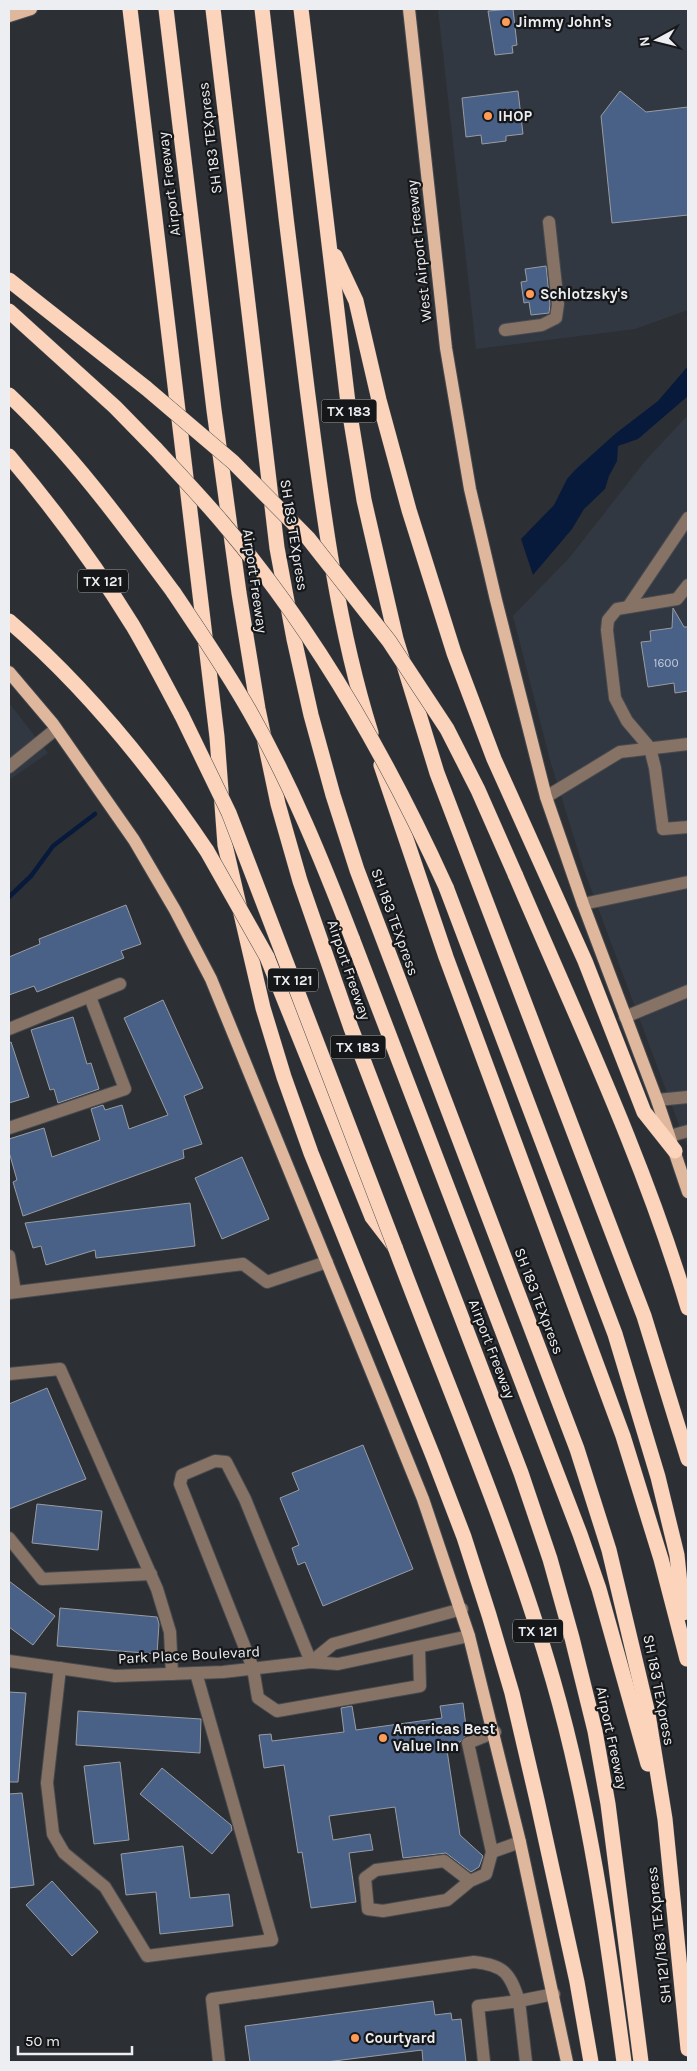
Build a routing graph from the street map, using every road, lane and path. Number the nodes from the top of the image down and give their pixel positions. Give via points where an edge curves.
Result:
1 (31, 9) edge
2 (130, 9) edge
3 (166, 9) edge
4 (213, 9) edge
5 (262, 9) edge
6 (301, 9) edge
7 (409, 9) edge
8 (9, 16) edge
9 (549, 222) dead end
10 (329, 243) junction
11 (9, 280) edge
12 (9, 311) edge
13 (505, 330) dead end
14 (9, 395) edge
15 (9, 456) edge
16 (688, 518) edge
17 (688, 585) edge
18 (628, 607) junction
19 (9, 622) edge
20 (9, 672) edge
21 (56, 729) junction
22 (688, 744) edge
23 (650, 748) junction
24 (9, 767) edge
25 (546, 797) junction
26 (688, 826) edge
27 (688, 882) edge
28 (582, 904) junction
29 (120, 984) dead end
30 (688, 991) edge
31 (90, 996) junction
32 (625, 1017) junction
33 (9, 1029) edge
34 (688, 1096) edge
35 (657, 1100) junction
36 (9, 1128) edge
37 (688, 1131) edge
38 (672, 1144) junction
39 (688, 1192) edge
40 (395, 1247) junction
41 (9, 1256) edge
42 (327, 1262) junction
43 (12, 1292) edge
44 (688, 1308) edge
45 (9, 1374) edge
46 (688, 1459) edge
47 (9, 1538) edge
48 (151, 1574) junction
49 (462, 1609) junction
50 (470, 1636) junction
51 (420, 1648) junction
52 (9, 1661) edge
53 (688, 1661) edge
54 (311, 1662) junction
55 (60, 1668) junction
56 (252, 1668) junction
57 (196, 1673) junction
58 (172, 1674) junction
59 (494, 1732) junction
60 (665, 1819) junction
61 (520, 1842) junction
62 (492, 1852) junction
63 (470, 1881) junction
64 (554, 1994) junction
65 (519, 2001) junction
66 (688, 2049) edge
67 (219, 2062) edge
68 (484, 2062) edge
69 (526, 2062) edge
70 (567, 2062) edge
71 (591, 2062) edge
72 (624, 2062) edge
73 (641, 2062) edge

1 - 8 main road
2 - 71 highway via 217,737 225,845 263,1008 284,1077 311,1153 464,1537 489,1614 512,1693 537,1800
3 - 73 highway, Airport Freeway / TX 183 via 212,400 258,709 278,804 300,881 347,1019 518,1464 550,1559 595,1731 608,1804
4 - 60 highway, SH 183 TEXpress via 277,548 311,715 357,870 583,1467 630,1631 648,1714
5 - 53 highway, SH 183 TEXpress via 320,493 345,634 362,704 446,957 623,1436
6 - 10 highway, TX 183
7 - 25 main road, West Airport Freeway via 446,348 470,489
9 - 13 street via 558,304 556,318 542,325
10 - 38 highway via 356,301 408,510 454,653 491,750 585,961 644,1112
10 - 46 highway, TX 183 via 348,403 364,500 380,577 416,706 466,852 644,1316
11 - 44 highway, bridge via 146,388 233,462 308,538 389,640 447,729 478,790 639,1165
12 - 53 highway, bridge via 115,407 241,546 326,663 392,774 446,886 624,1360 678,1555
14 - 60 highway, bridge via 76,466 174,592 250,711 282,772 318,851 580,1534
15 - 40 highway, TX 121, bridge via 88,557 133,626 182,716 229,813
16 - 18 street
17 - 18 street via 677,600
18 - 23 street via 617,609 608,620 615,698 627,722
19 - 40 highway, bridge via 79,688 126,740 168,792 207,851 267,956 372,1217
20 - 21 main road
21 - 24 street
21 - 42 main road via 134,840 211,979
22 - 23 street
23 - 25 street via 620,752
23 - 26 street via 663,830
25 - 28 main road
27 - 28 street
28 - 32 main road
29 - 31 street
30 - 32 street
31 - 33 street
31 - 36 street via 125,1089
32 - 35 main road
34 - 35 street
35 - 38 main road
37 - 38 street
38 - 39 main road
40 - 72 highway, TX 121 via 502,1527 553,1681 603,1907
41 - 43 street
42 - 43 street via 267,1282 243,1264
42 - 49 main road via 423,1499
45 - 48 street via 60,1369
47 - 48 street via 42,1579
48 - 58 street via 170,1632
49 - 50 main road
49 - 54 street via 333,1644
50 - 51 street, Park Place Boulevard
50 - 59 main road
51 - 54 street, Park Place Boulevard via 338,1664
51 - 56 street via 420,1686 276,1711 258,1698
52 - 55 street, Park Place Boulevard
54 - 56 street, Park Place Boulevard
54 - 56 street via 245,1499 226,1462 215,1461 182,1475 180,1484
55 - 57 street via 48,1783 53,1834 64,1853 105,1887 147,1956 272,1940
55 - 58 street, Park Place Boulevard via 115,1676
56 - 57 street, Park Place Boulevard
57 - 58 street, Park Place Boulevard
59 - 61 main road
59 - 62 street via 468,1743
60 - 66 highway, SH 121/183 TEXpress
61 - 62 street
61 - 64 main road
62 - 63 street via 486,1874
63 - 63 street via 447,1900 383,1911 368,1909 365,1878 376,1870 444,1861
64 - 65 street
64 - 70 main road
65 - 67 street via 510,1976 492,1964 474,1962 212,1999
65 - 68 street via 478,2006
65 - 69 street

